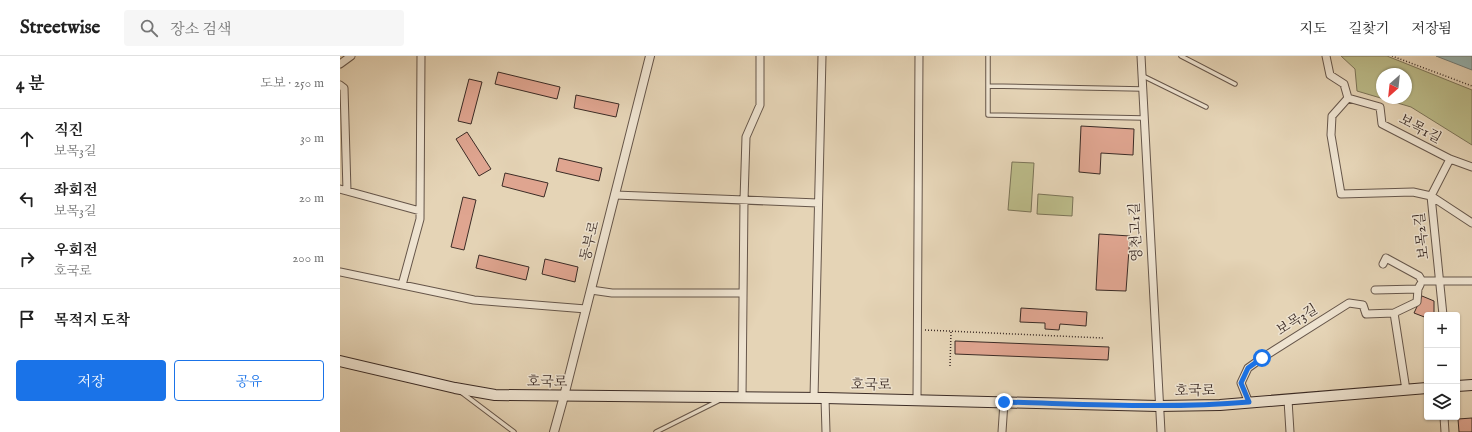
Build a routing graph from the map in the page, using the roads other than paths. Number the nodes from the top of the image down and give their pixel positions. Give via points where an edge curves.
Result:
1 (352, 56) edge
2 (421, 56) edge
3 (650, 56) edge
4 (760, 56) edge
5 (822, 56) edge
6 (919, 56) edge
7 (988, 56) edge
8 (1141, 56) edge
9 (1181, 56) edge
10 (1326, 56) edge
11 (340, 64) edge
12 (1142, 76) junction
13 (1235, 84) dead end
14 (340, 85) edge
15 (988, 86) junction
16 (1142, 89) junction
17 (1348, 98) junction
18 (1206, 107) dead end
19 (1143, 118) junction
20 (1450, 160) junction
21 (1472, 167) edge
22 (343, 190) edge
23 (614, 195) junction
24 (1431, 196) junction
25 (744, 200) junction
26 (818, 203) junction
27 (420, 212) junction
28 (1472, 223) edge
29 (1383, 264) dead end
30 (340, 272) edge
31 (1422, 281) junction
32 (1439, 281) junction
33 (1472, 281) edge
34 (402, 285) junction
35 (1418, 289) junction
36 (591, 290) junction
37 (1376, 290) dead end
38 (743, 292) junction
39 (586, 309) junction
40 (1443, 312) edge
41 (1394, 313) junction
42 (340, 360) edge
43 (1472, 385) edge
44 (1460, 386) edge
45 (455, 388) junction
46 (1424, 388) edge
47 (1406, 390) junction
48 (564, 396) junction
49 (725, 398) junction
50 (742, 398) junction
51 (819, 398) junction
52 (917, 400) junction
53 (1288, 400) junction
54 (1004, 402) junction
55 (1249, 402) junction
56 (1158, 406) junction
57 (1444, 420) edge
58 (514, 432) edge
59 (554, 432) edge
60 (656, 432) edge
61 (826, 432) edge
62 (1002, 432) edge
63 (1161, 432) edge
64 (1290, 432) edge
65 (1445, 432) edge

1 - 11 street
2 - 27 street
3 - 23 street, 동부로
4 - 25 street via 760,105 746,137
5 - 26 street
6 - 52 street
7 - 15 lane
8 - 12 street, 영천고1길
9 - 13 lane
10 - 17 street via 1330,75 1344,84
12 - 16 street, 영천고1길
12 - 18 lane
14 - 22 street via 344,88
15 - 16 lane
15 - 19 lane via 988,115
16 - 19 street, 영천고1길
17 - 20 street, 보목1길 via 1380,107 1382,124
17 - 24 street via 1332,116 1331,135 1341,194 1412,192
19 - 56 street, 영천고1길
20 - 21 street, 보목1길
20 - 24 street, 보목2길
22 - 27 street
23 - 25 street
23 - 36 street, 동부로
24 - 28 street
24 - 32 street, 보목2길
25 - 26 street
25 - 38 street
26 - 51 street
27 - 34 street
29 - 31 street via 1386,258 1419,276
30 - 34 street
31 - 32 street
31 - 35 street
32 - 33 street
32 - 40 street, 보목2길
34 - 39 street via 474,300
35 - 37 street
35 - 41 street via 1417,302
36 - 38 street via 612,293
36 - 39 street, 동부로
38 - 50 street
39 - 48 street, 동부로
41 - 47 street
41 - 55 street, 보목3길 via 1366,314 1363,305 1349,303 1248,368 1241,383
42 - 45 main road, 호국로
43 - 44 main road
45 - 48 main road, 호국로 via 495,395
45 - 58 lane
46 - 47 main road, 호국로
47 - 53 main road, 호국로
48 - 49 main road, 호국로
48 - 59 street, 동부로
49 - 50 main road, 호국로
49 - 60 lane
50 - 51 main road, 호국로
51 - 52 main road, 호국로
51 - 61 street
52 - 54 main road, 호국로
53 - 55 main road, 호국로
53 - 64 street
54 - 56 main road, 호국로
54 - 62 street
55 - 56 main road, 호국로
56 - 63 street, 영천고1길
57 - 65 street

